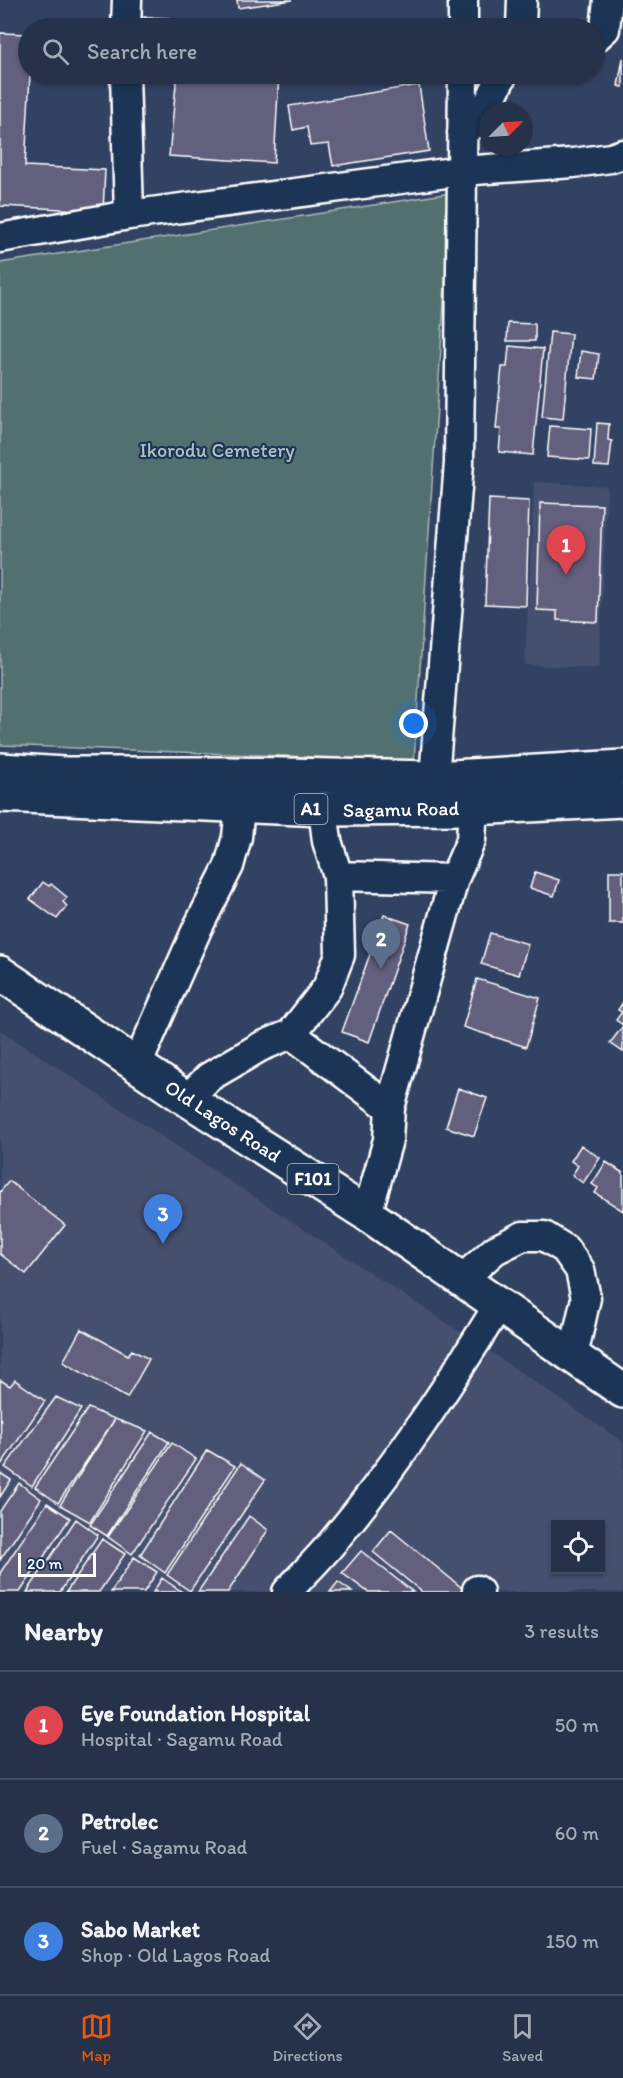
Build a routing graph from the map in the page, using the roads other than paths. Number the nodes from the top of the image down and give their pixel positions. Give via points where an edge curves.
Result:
1 (127, 0) edge
2 (463, 0) edge
3 (522, 0) edge
4 (608, 0) edge
5 (126, 18) edge
6 (463, 18) edge
7 (521, 18) edge
8 (605, 29) edge
9 (125, 84) edge
10 (463, 84) edge
11 (497, 84) edge
12 (462, 133) junction
13 (623, 154) edge
14 (461, 171) junction
15 (129, 215) junction
16 (0, 237) edge
17 (622, 766) edge
18 (0, 770) edge
19 (435, 778) junction
20 (0, 795) edge
21 (623, 800) edge
22 (240, 807) junction
23 (474, 808) junction
24 (323, 809) junction
25 (338, 876) junction
26 (454, 879) junction
27 (0, 973) edge
28 (291, 1034) junction
29 (137, 1065) junction
30 (188, 1099) junction
31 (390, 1108) junction
32 (367, 1214) junction
33 (461, 1280) junction
34 (498, 1306) junction
35 (573, 1356) junction
36 (623, 1391) edge
37 (287, 1592) edge

1 - 5 street
2 - 6 street
3 - 7 street
4 - 8 street
9 - 15 street
10 - 12 street
11 - 12 street via 481,118
12 - 14 street
13 - 14 street via 573,163
14 - 15 street
14 - 19 street via 459,463
15 - 16 street
17 - 19 main road, Sagamu Road / A1
18 - 19 main road, Sagamu Road / A1
20 - 22 main road, Sagamu Road / A1
21 - 23 main road, Sagamu Road / A1
22 - 24 main road, Sagamu Road / A1
22 - 29 street via 229,866
23 - 24 main road, Sagamu Road / A1
23 - 26 street via 471,840
24 - 25 street via 327,841
25 - 26 street
25 - 28 street via 340,955 327,988
26 - 31 street
27 - 29 main road, Old Lagos Road / F101
28 - 30 street via 209,1077
28 - 31 street
29 - 30 main road, Old Lagos Road / F101
30 - 32 main road, Old Lagos Road / F101
31 - 32 street via 388,1140
32 - 33 main road, Old Lagos Road / F101
33 - 34 main road, Old Lagos Road / F101
33 - 35 street via 495,1250 523,1236 544,1236 565,1249 580,1270 586,1298
34 - 35 main road, Old Lagos Road / F101
34 - 37 street via 394,1462 336,1539
35 - 36 main road, Old Lagos Road / F101

